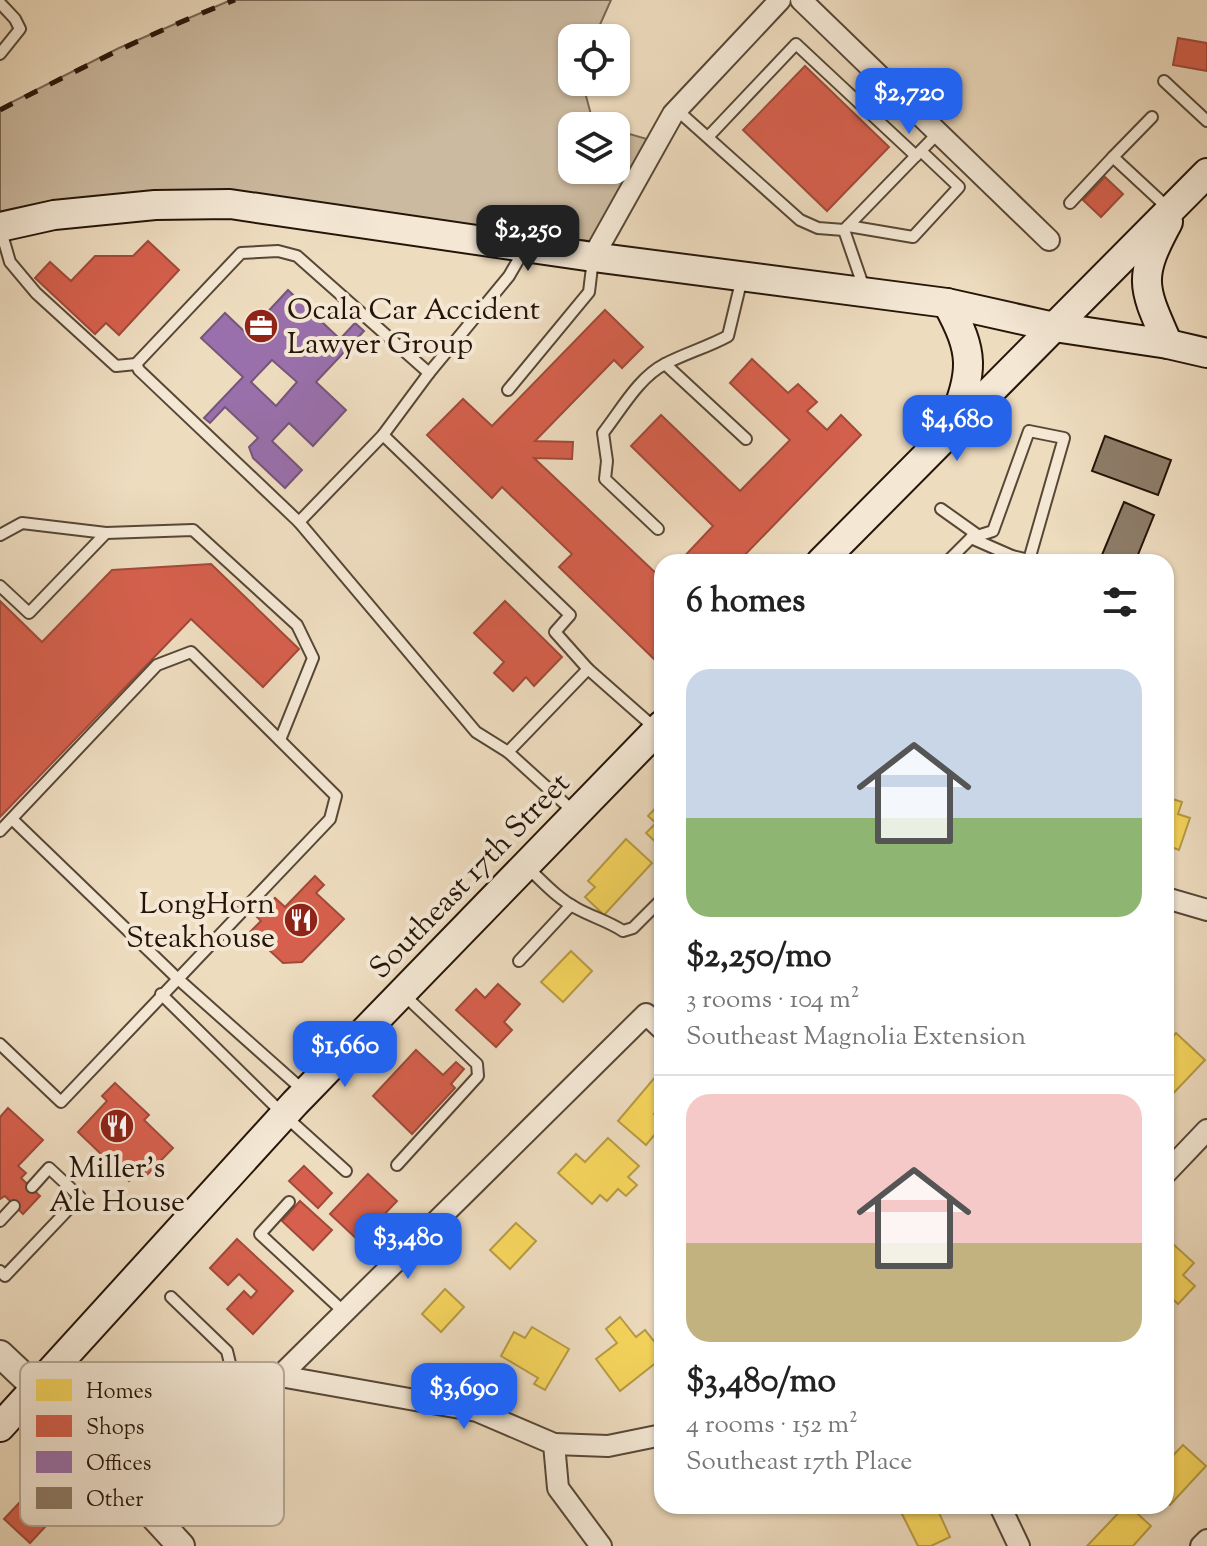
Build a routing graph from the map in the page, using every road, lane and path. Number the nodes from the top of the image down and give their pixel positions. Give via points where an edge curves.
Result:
1 (780, 0) edge
2 (801, 0) edge
3 (0, 3) edge
4 (0, 54) edge
5 (1164, 81) dead end
6 (677, 110) junction
7 (1152, 117) dead end
8 (1207, 121) edge
9 (938, 133) junction
10 (708, 137) junction
11 (918, 153) junction
12 (1113, 157) junction
13 (1190, 193) edge
14 (1070, 203) dead end
15 (0, 228) edge
16 (846, 228) junction
17 (1049, 240) dead end
18 (525, 247) junction
19 (593, 257) junction
20 (742, 276) junction
21 (866, 292) junction
22 (947, 303) junction
23 (1054, 327) junction
24 (1168, 344) junction
25 (1207, 353) edge
26 (136, 364) junction
27 (665, 364) junction
28 (429, 373) junction
29 (508, 390) dead end
30 (949, 433) junction
31 (383, 435) junction
32 (746, 439) dead end
33 (941, 509) dead end
34 (299, 522) junction
35 (658, 529) dead end
36 (106, 533) junction
37 (0, 535) edge
38 (975, 537) junction
39 (837, 554) edge
40 (956, 554) edge
41 (1003, 554) edge
42 (1031, 554) edge
43 (0, 586) edge
44 (588, 669) junction
45 (654, 734) edge
46 (280, 740) junction
47 (654, 740) edge
48 (508, 752) junction
49 (575, 814) junction
50 (12, 819) junction
51 (0, 831) edge
52 (525, 865) junction
53 (1174, 900) edge
54 (571, 905) junction
55 (654, 907) edge
56 (1207, 910) edge
57 (519, 961) dead end
58 (177, 978) junction
59 (402, 993) junction
60 (161, 994) junction
61 (654, 1022) edge
62 (0, 1044) edge
63 (305, 1092) junction
64 (284, 1115) junction
65 (1207, 1130) edge
66 (397, 1165) dead end
67 (1174, 1165) edge
68 (346, 1171) dead end
69 (32, 1187) dead end
70 (289, 1202) dead end
71 (14, 1206) dead end
72 (0, 1221) edge
73 (0, 1271) edge
74 (171, 1297) dead end
75 (344, 1312) junction
76 (0, 1354) edge
77 (56, 1362) edge
78 (230, 1362) edge
79 (284, 1372) edge
80 (20, 1373) edge
81 (284, 1377) edge
82 (20, 1403) edge
83 (0, 1427) edge
84 (654, 1437) edge
85 (554, 1444) junction
86 (1004, 1514) edge
87 (163, 1526) edge
88 (1207, 1540) edge
89 (181, 1546) edge
90 (601, 1546) edge
91 (1019, 1546) edge
92 (1201, 1546) edge

1 - 6 street
2 - 9 street
3 - 4 lane via 20,29
5 - 8 lane
6 - 10 lane
6 - 19 street
7 - 12 lane
9 - 11 lane
9 - 17 street
10 - 11 lane via 796,44
10 - 16 lane via 800,220 818,228
11 - 16 lane
11 - 16 lane via 959,187 913,237
12 - 13 lane
12 - 14 lane
13 - 23 main road
13 - 24 main road via 1155,246 1146,271 1147,292
15 - 18 main road via 54,215 230,204
15 - 26 lane via 10,262 36,293 116,366
16 - 21 lane
18 - 19 main road
18 - 28 lane via 509,276
19 - 20 main road
19 - 29 lane via 589,292
20 - 21 main road
20 - 27 lane via 728,336
21 - 22 main road
22 - 23 main road
22 - 30 main road via 963,332 970,362
23 - 24 main road
23 - 30 main road
24 - 25 main road
26 - 28 lane via 241,253 278,251 297,256
26 - 34 lane
27 - 32 lane
27 - 35 lane via 648,375 603,433 605,479
28 - 31 lane
30 - 39 main road
31 - 34 lane
31 - 44 lane via 570,615 555,632
33 - 38 lane
34 - 48 lane via 476,732
36 - 37 lane via 22,523
36 - 43 lane via 29,613
36 - 46 lane via 193,530 297,625 313,658
38 - 40 lane
38 - 41 lane
38 - 42 lane via 993,531 1029,431 1064,438
44 - 45 lane
44 - 48 lane
46 - 50 lane via 191,652 157,665
46 - 58 lane via 336,796 330,819
47 - 49 main road, Southeast 17th Street
48 - 49 lane
49 - 52 main road, Southeast 17th Street
50 - 51 lane
50 - 58 lane
52 - 54 lane
52 - 59 main road, Southeast 17th Street
53 - 56 street
54 - 55 lane via 623,931
54 - 57 lane
58 - 60 lane
58 - 63 lane
59 - 63 main road, Southeast 17th Street
59 - 66 lane via 477,1064 478,1076
60 - 62 lane via 61,1102
60 - 64 lane
61 - 75 street via 646,1014
63 - 64 main road, Southeast 17th Street
64 - 68 lane
64 - 77 main road, Southeast 17th Street
65 - 67 street
69 - 73 lane via 49,1168 80,1197 5,1276
70 - 75 lane via 260,1234
71 - 72 lane
74 - 78 lane via 227,1351
75 - 79 street
76 - 80 street
81 - 85 street via 477,1411
82 - 83 main road, Southeast 17th Street
84 - 85 street via 608,1446
85 - 90 street via 558,1488
86 - 91 street
87 - 89 street
88 - 92 street

